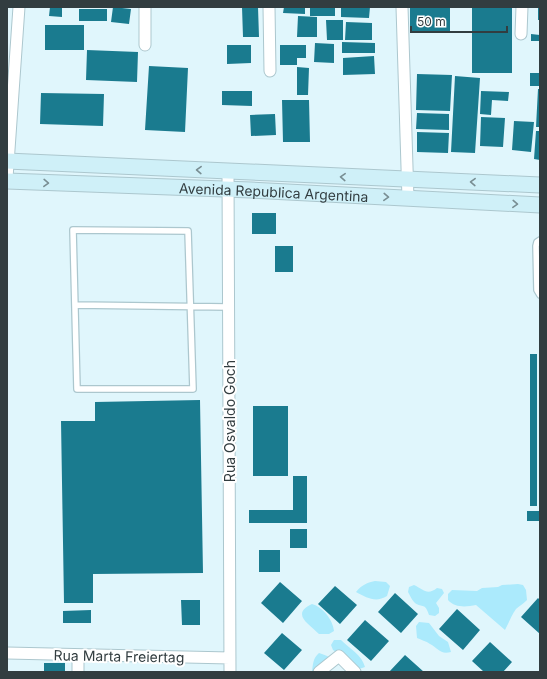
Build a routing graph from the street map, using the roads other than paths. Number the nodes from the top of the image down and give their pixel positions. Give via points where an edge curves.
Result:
1 (19, 7) edge
2 (145, 7) edge
3 (270, 7) edge
4 (402, 7) edge
5 (522, 7) edge
6 (521, 34) dead end
7 (145, 45) dead end
8 (270, 71) dead end
9 (8, 161) edge
10 (228, 171) junction
11 (7, 180) edge
12 (407, 180) junction
13 (540, 184) edge
14 (228, 190) junction
15 (408, 198) junction
16 (540, 205) edge
17 (540, 240) edge
18 (540, 295) edge
19 (75, 305) junction
20 (191, 307) junction
21 (228, 307) junction
22 (7, 653) edge
23 (78, 655) junction
24 (230, 658) junction
25 (78, 672) edge
26 (230, 672) edge
27 (319, 672) edge
28 (355, 672) edge

1 - 9 street
2 - 7 street
3 - 8 street
4 - 12 street
5 - 6 street
10 -> 9 main road, Avenida Republica Argentina
9 - 11 street
12 -> 10 main road, Avenida Republica Argentina
10 - 14 street, Rua Osvaldo Goch
11 -> 14 main road, Avenida Republica Argentina
13 -> 12 main road, Avenida Republica Argentina
12 - 15 street
14 -> 15 main road, Avenida Republica Argentina
14 - 21 street, Rua Osvaldo Goch
15 -> 16 main road, Avenida Republica Argentina
17 - 18 lane via 536,246 537,290
19 - 20 lane
19 - 20 lane via 73,230 188,231
19 - 20 lane via 77,389 193,389
20 - 21 lane
21 - 24 street, Rua Osvaldo Goch
22 - 23 street, Rua Marta Freiertag
23 - 24 street, Rua Marta Freiertag
23 - 25 street
24 - 26 street, Rua Osvaldo Goch
27 - 28 street via 339,656

